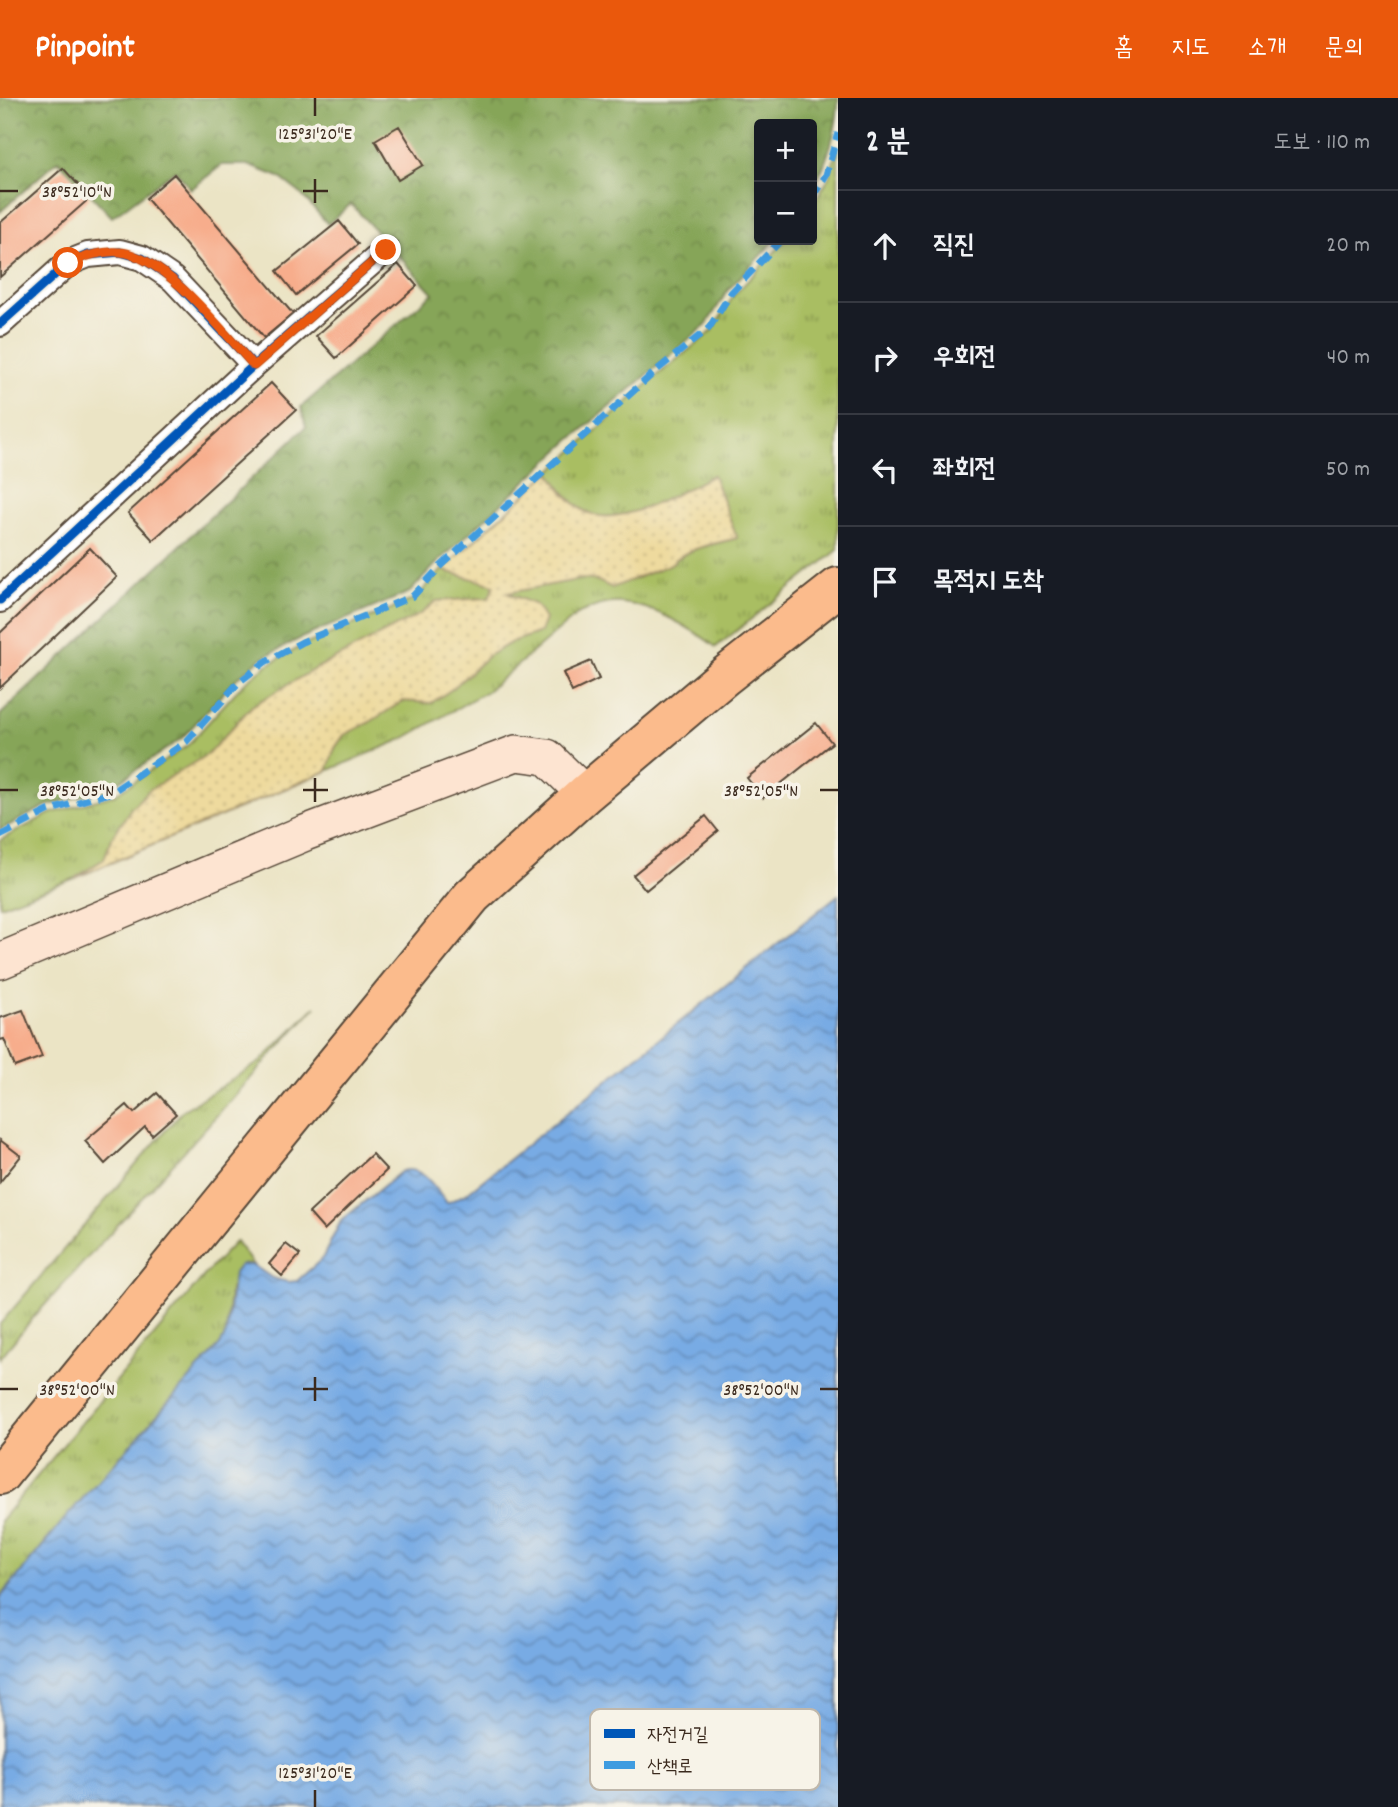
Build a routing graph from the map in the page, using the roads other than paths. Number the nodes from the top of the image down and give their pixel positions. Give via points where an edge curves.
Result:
1 (386, 250) dead end
2 (0, 324) edge
3 (254, 366) junction
4 (838, 587) edge
5 (0, 600) edge
6 (585, 794) junction
7 (0, 961) edge
8 (0, 1475) edge

1 - 3 street
2 - 3 street via 68,263 88,255 120,252 142,258 173,279
3 - 5 street
4 - 6 highway
6 - 7 main road via 547,757 516,753 305,833
6 - 8 highway via 472,896

